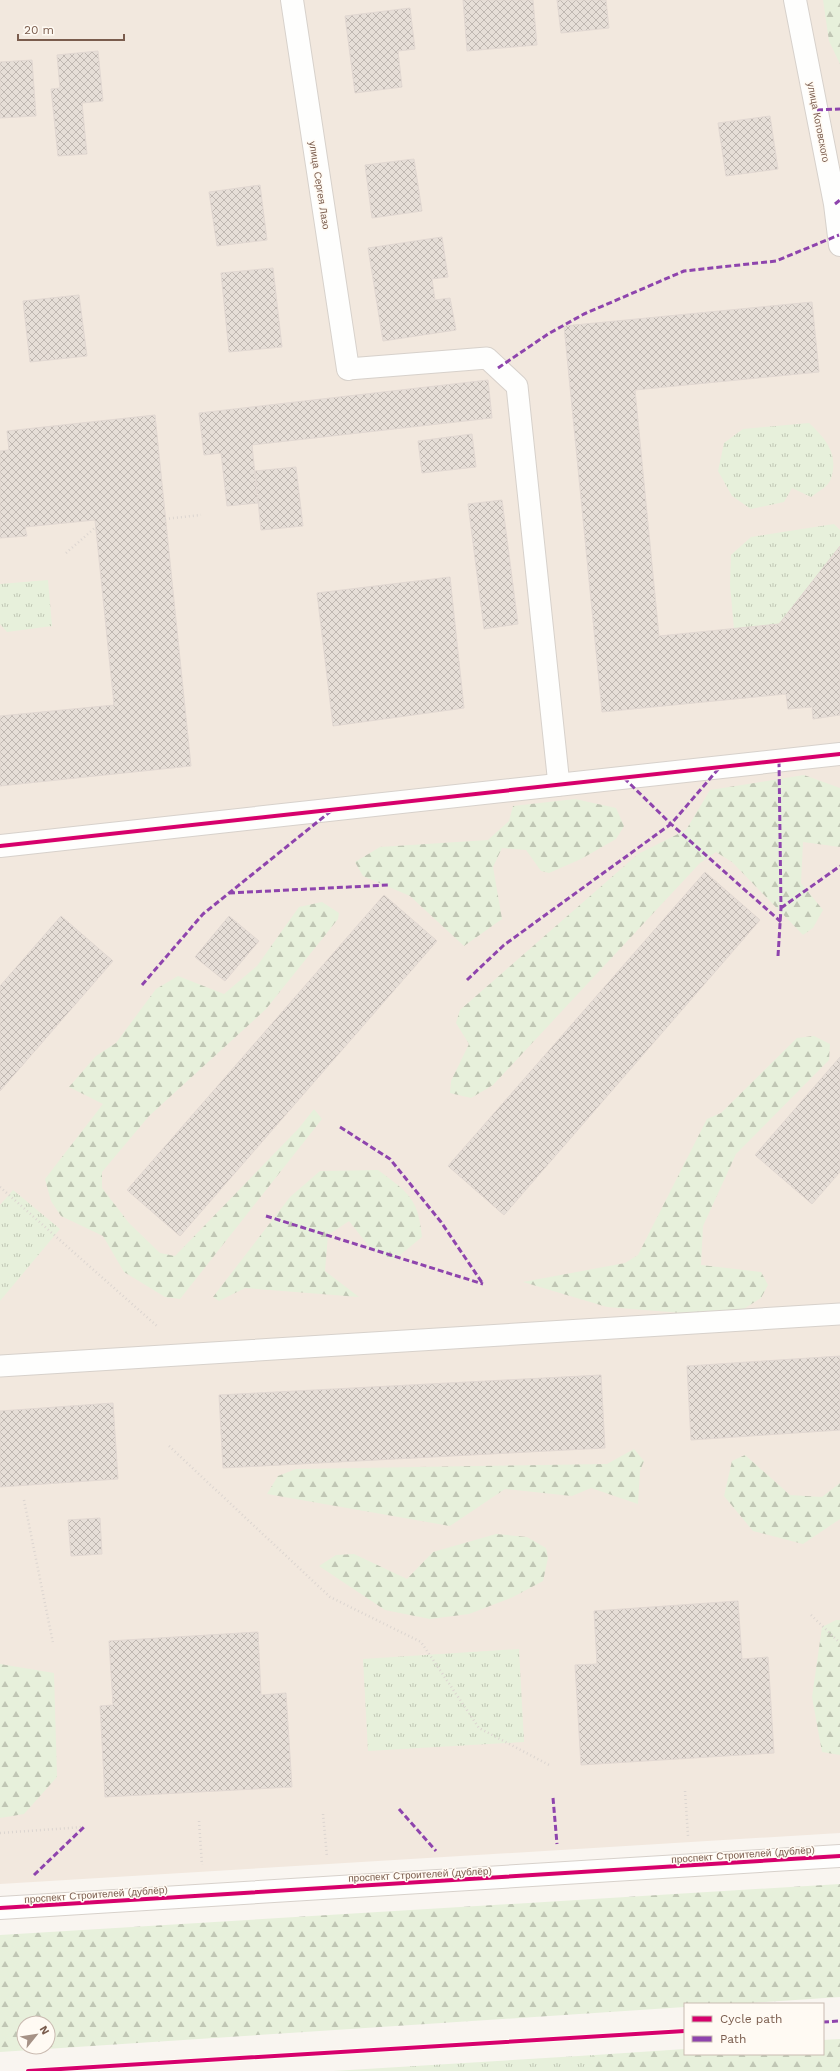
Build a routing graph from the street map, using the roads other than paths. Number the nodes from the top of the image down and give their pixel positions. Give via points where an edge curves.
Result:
1 (292, 0) edge
2 (795, 0) edge
3 (840, 245) edge
4 (348, 369) joint
5 (840, 754) edge
6 (559, 785) junction
7 (0, 846) edge
8 (840, 1314) edge
9 (0, 1366) edge
10 (840, 1856) edge
11 (0, 1908) edge

1 - 4 street, улица Сергея Лазо
2 - 3 street, улица Котовского via 835,204
4 - 6 lane via 488,358 517,386
5 - 6 street
6 - 7 street
8 - 9 lane
10 - 11 street, проспект Строителей (дублёр)

